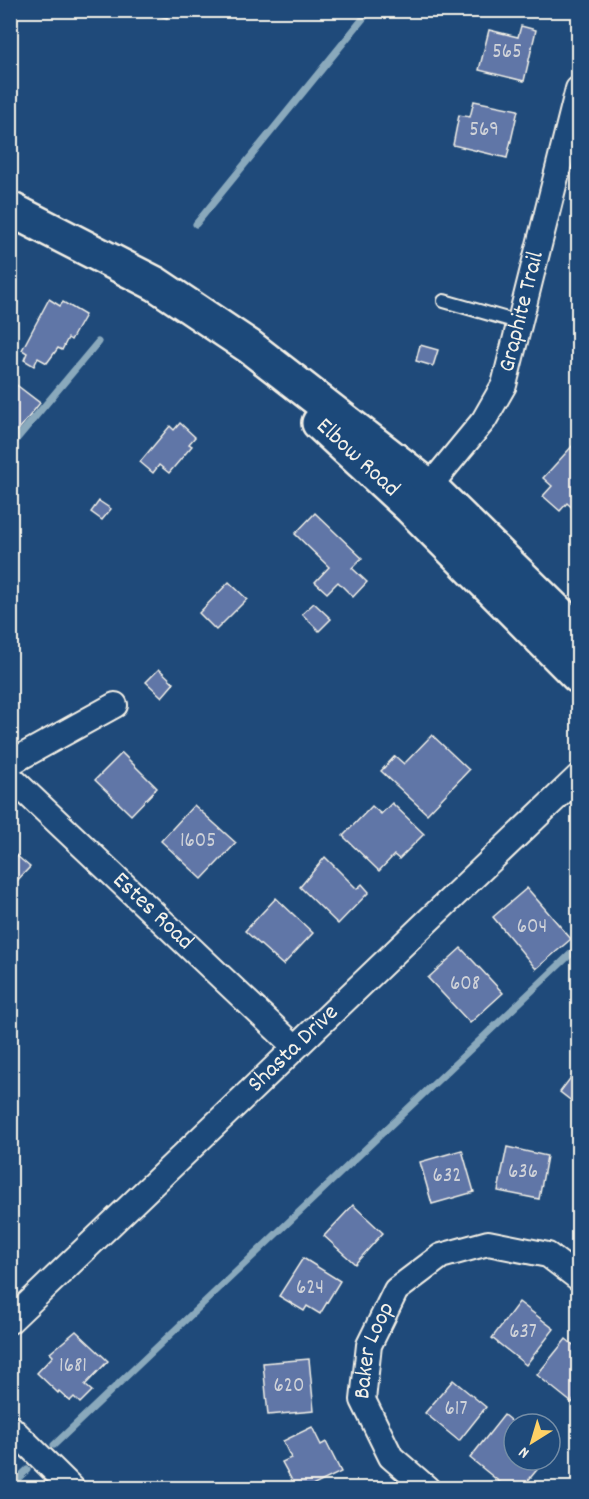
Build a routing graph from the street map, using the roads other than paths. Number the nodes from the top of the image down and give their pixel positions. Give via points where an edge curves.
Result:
1 (579, 89) edge
2 (10, 209) edge
3 (444, 301) dead end
4 (521, 323) junction
5 (421, 497) junction
6 (579, 632) edge
7 (579, 676) edge
8 (115, 705) dead end
9 (10, 763) edge
10 (10, 777) edge
11 (579, 777) edge
12 (295, 1047) junction
13 (579, 1278) edge
14 (10, 1321) edge
15 (10, 1427) edge
16 (72, 1488) edge
17 (427, 1488) edge

1 - 4 street, Graphite Trail
2 - 5 main road, Elbow Road via 156,284 250,347
3 - 4 lane
4 - 5 street, Graphite Trail via 496,403
5 - 6 main road, Elbow Road
5 - 7 main road, Elbow Road
8 - 9 street
10 - 12 street, Estes Road
11 - 12 street, Shasta Drive
12 - 14 street, Shasta Drive
13 - 17 street, Baker Loop via 548,1255 488,1243 441,1257 396,1290 369,1345 363,1400 391,1457
15 - 16 street

